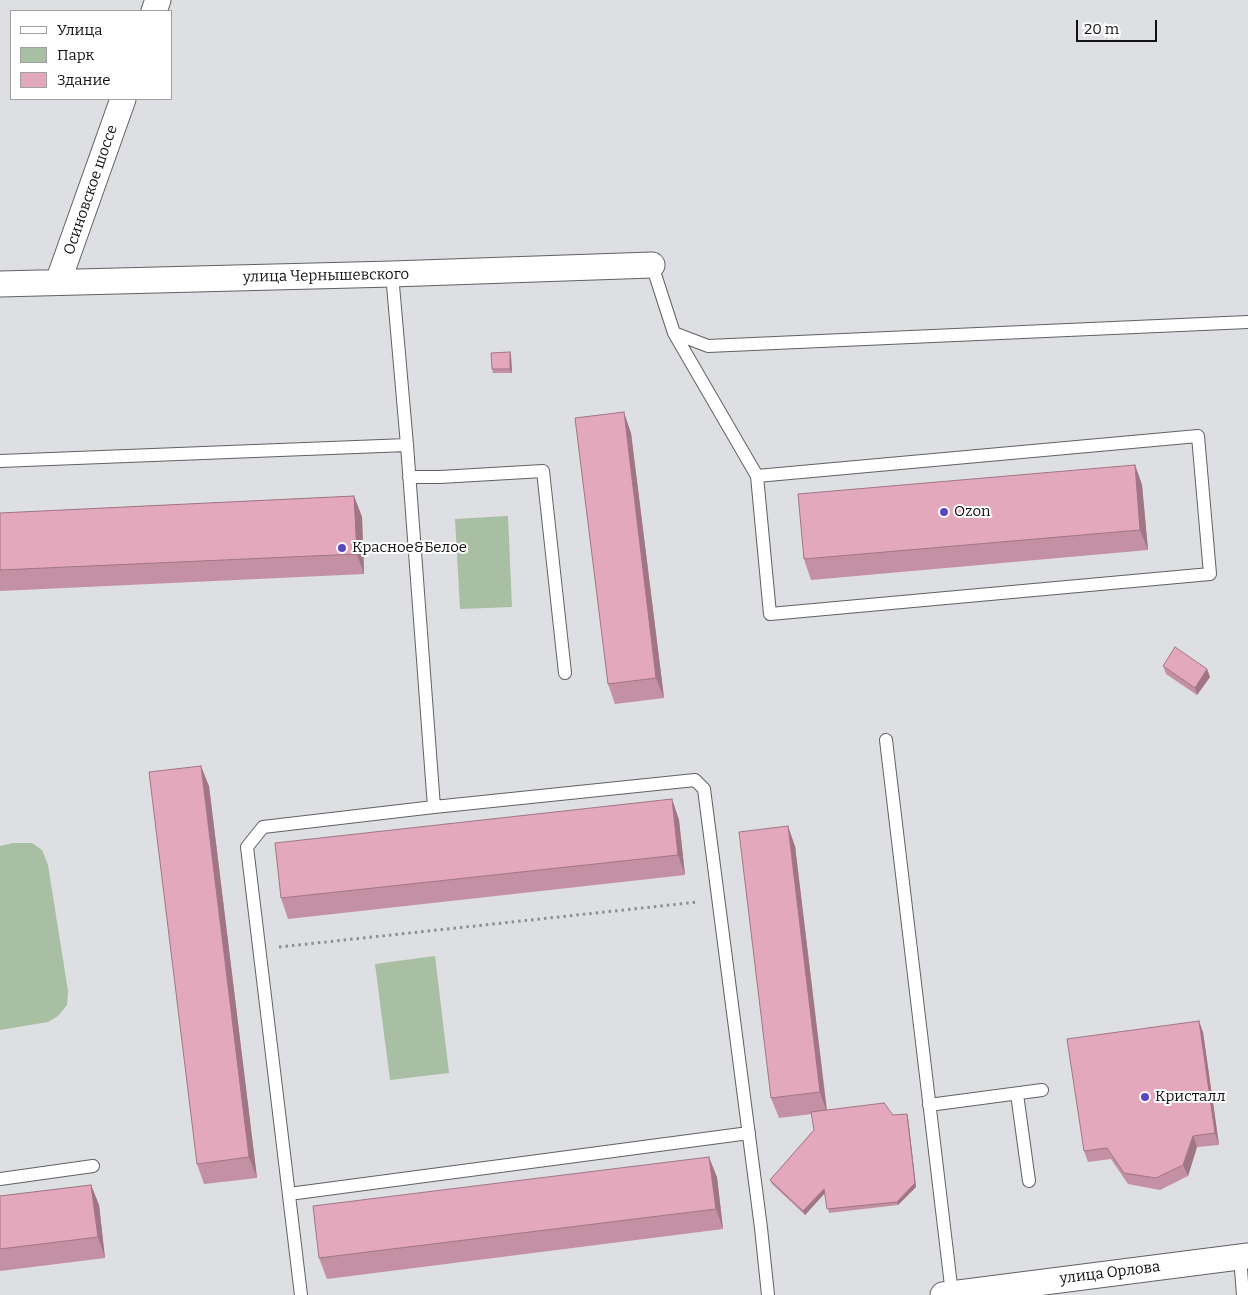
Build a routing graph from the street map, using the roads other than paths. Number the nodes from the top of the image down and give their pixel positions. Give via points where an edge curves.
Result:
1 (123, 100) edge
2 (652, 265) joint
3 (392, 274) junction
4 (58, 282) junction
5 (0, 284) edge
6 (1248, 322) edge
7 (674, 333) junction
8 (406, 445) junction
9 (0, 461) edge
10 (757, 476) junction
11 (409, 477) junction
12 (565, 673) dead end
13 (886, 740) dead end
14 (434, 807) junction
15 (1042, 1090) dead end
16 (1017, 1094) junction
17 (929, 1106) junction
18 (749, 1133) junction
19 (93, 1166) dead end
20 (0, 1180) edge
21 (1029, 1181) dead end
22 (289, 1194) junction
23 (1244, 1256) edge
24 (947, 1294) edge
25 (301, 1295) edge
26 (768, 1295) edge
27 (1243, 1295) edge

1 - 4 street, Осиновское шоссе
2 - 3 street, улица Чернышевского
2 - 7 lane
3 - 4 street, улица Чернышевского
3 - 8 lane
4 - 5 street, улица Чернышевского
6 - 7 lane via 708,346
7 - 10 lane
8 - 9 lane
8 - 11 lane
10 - 10 lane via 770,614 1210,574 1198,436
11 - 12 lane via 543,471
11 - 14 lane
13 - 17 lane
14 - 18 lane via 695,780 704,789
14 - 22 lane via 263,827 247,847
15 - 16 lane
16 - 17 lane
16 - 21 lane
17 - 24 lane
18 - 22 lane
18 - 26 lane
19 - 20 lane
22 - 25 lane
23 - 24 street, улица Орлова
23 - 27 lane

